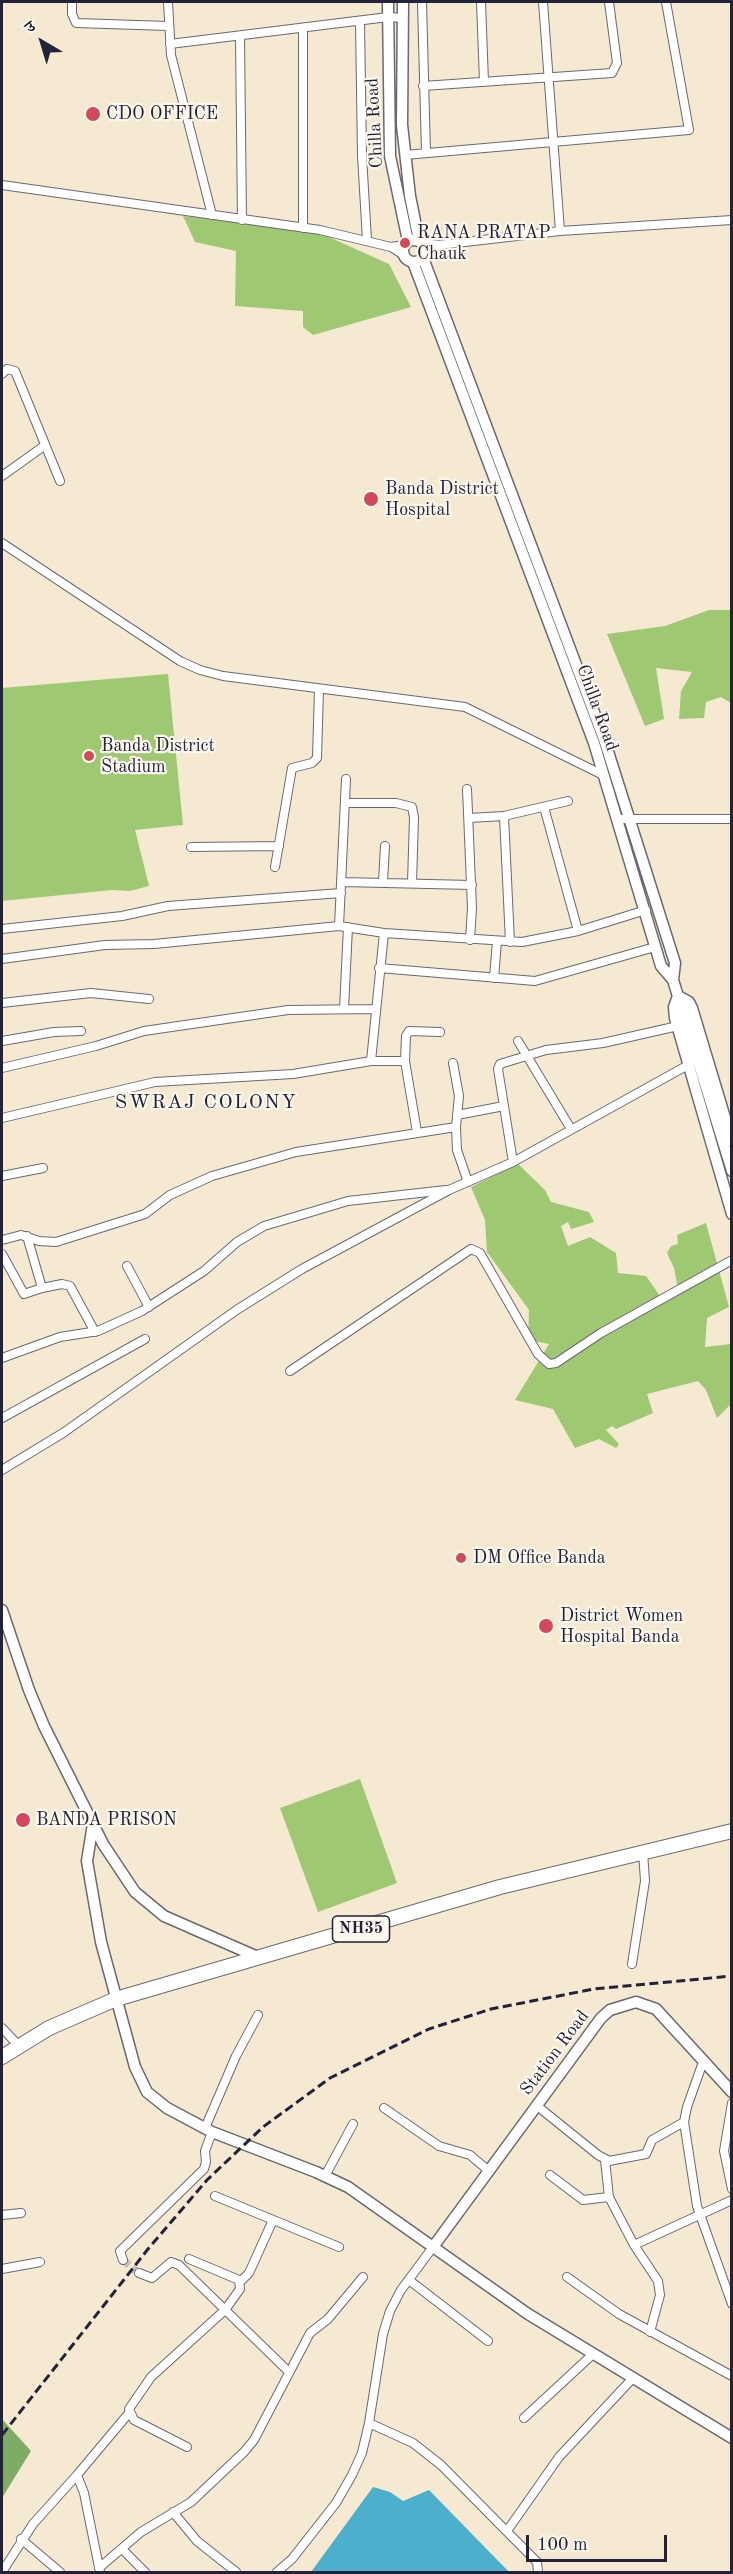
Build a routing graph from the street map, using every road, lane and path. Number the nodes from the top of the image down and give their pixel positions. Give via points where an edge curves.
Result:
1 (72, 2) edge
2 (168, 2) edge
3 (388, 2) edge
4 (404, 2) edge
5 (422, 2) edge
6 (481, 2) edge
7 (543, 2) edge
8 (609, 2) edge
9 (666, 2) edge
10 (388, 17) junction
11 (403, 18) junction
12 (360, 21) junction
13 (168, 26) junction
14 (303, 28) junction
15 (240, 36) junction
16 (170, 44) junction
17 (548, 78) junction
18 (484, 82) junction
19 (423, 86) junction
20 (552, 143) junction
21 (426, 153) junction
22 (405, 155) junction
23 (2, 184) edge
24 (212, 215) junction
25 (242, 220) junction
26 (732, 220) edge
27 (303, 228) junction
28 (560, 231) junction
29 (367, 240) junction
30 (415, 249) junction
31 (2, 374) edge
32 (44, 446) junction
33 (504, 469) junction
34 (491, 473) junction
35 (2, 477) edge
36 (60, 481) dead end
37 (2, 543) edge
38 (10, 549) junction
39 (2, 554) edge
40 (319, 688) junction
41 (603, 775) junction
42 (346, 779) dead end
43 (467, 789) dead end
44 (568, 801) dead end
45 (345, 803) junction
46 (544, 807) junction
47 (504, 816) junction
48 (469, 818) junction
49 (630, 818) junction
50 (618, 819) junction
51 (732, 819) edge
52 (279, 846) junction
53 (385, 846) dead end
54 (191, 847) dead end
55 (275, 867) dead end
56 (342, 882) junction
57 (383, 882) junction
58 (412, 883) junction
59 (472, 885) junction
60 (341, 893) junction
61 (646, 910) junction
62 (339, 926) junction
63 (348, 927) junction
64 (2, 929) edge
65 (578, 931) junction
66 (384, 933) junction
67 (470, 940) junction
68 (497, 941) junction
69 (510, 942) junction
70 (655, 947) junction
71 (2, 959) edge
72 (379, 968) junction
73 (494, 978) junction
74 (673, 980) junction
75 (678, 996) junction
76 (149, 999) dead end
77 (2, 1003) edge
78 (344, 1009) junction
79 (374, 1009) junction
80 (682, 1026) junction
81 (81, 1031) dead end
82 (440, 1032) dead end
83 (2, 1041) edge
84 (518, 1041) dead end
85 (526, 1057) junction
86 (371, 1061) junction
87 (405, 1061) junction
88 (453, 1063) dead end
89 (690, 1064) junction
90 (2, 1068) edge
91 (504, 1106) junction
92 (457, 1115) junction
93 (2, 1118) edge
94 (456, 1127) junction
95 (571, 1129) junction
96 (417, 1132) junction
97 (732, 1141) edge
98 (513, 1162) junction
99 (43, 1168) dead end
100 (732, 1171) edge
101 (2, 1176) edge
102 (468, 1182) junction
103 (449, 1190) junction
104 (732, 1214) edge
105 (27, 1236) junction
106 (2, 1240) edge
107 (2, 1254) edge
108 (732, 1260) edge
109 (127, 1266) dead end
110 (42, 1288) junction
111 (149, 1307) junction
112 (95, 1332) junction
113 (145, 1339) dead end
114 (2, 1358) edge
115 (290, 1371) dead end
116 (2, 1418) edge
117 (2, 1470) edge
118 (2, 1610) edge
119 (93, 1824) junction
120 (732, 1831) edge
121 (643, 1852) junction
122 (260, 1958) junction
123 (632, 1964) dead end
124 (116, 1999) junction
125 (258, 2015) dead end
126 (2, 2028) edge
127 (19, 2046) junction
128 (2, 2057) edge
129 (703, 2062) junction
130 (732, 2092) edge
131 (732, 2103) edge
132 (536, 2105) junction
133 (384, 2108) dead end
134 (684, 2122) junction
135 (353, 2124) dead end
136 (208, 2130) junction
137 (605, 2160) junction
138 (489, 2170) junction
139 (550, 2175) dead end
140 (325, 2176) junction
141 (732, 2188) edge
142 (215, 2196) dead end
143 (609, 2197) junction
144 (732, 2200) edge
145 (21, 2213) dead end
146 (2, 2215) edge
147 (701, 2215) junction
148 (273, 2220) junction
149 (634, 2245) junction
150 (339, 2247) dead end
151 (432, 2247) junction
152 (189, 2259) dead end
153 (123, 2260) dead end
154 (40, 2262) dead end
155 (2, 2269) edge
156 (139, 2273) dead end
157 (363, 2277) dead end
158 (567, 2277) dead end
159 (409, 2280) junction
160 (240, 2282) junction
161 (732, 2304) edge
162 (225, 2310) junction
163 (650, 2332) junction
164 (488, 2341) dead end
165 (593, 2354) junction
166 (289, 2372) junction
167 (732, 2376) edge
168 (632, 2379) junction
169 (129, 2413) junction
170 (524, 2418) dead end
171 (369, 2423) junction
172 (732, 2438) edge
173 (187, 2447) dead end
174 (77, 2475) junction
175 (174, 2512) junction
176 (507, 2531) junction
177 (21, 2540) junction
178 (122, 2549) junction
179 (100, 2570) edge
180 (2, 2572) edge
181 (60, 2572) edge
182 (145, 2572) edge
183 (236, 2572) edge
184 (278, 2572) edge
185 (538, 2572) edge

1 - 13 street via 76,22
2 - 13 street
3 - 10 main road, Chilla Road
4 - 11 main road
5 - 19 street
6 - 18 street
7 - 17 street
8 - 17 street via 616,70 607,75
9 - 20 street via 689,130
10 - 11 street
10 - 12 street
10 - 30 main road, Chilla Road via 390,156
11 - 22 main road
12 - 14 street
12 - 29 street
13 - 16 street
14 - 15 street
14 - 27 street
15 - 16 street
15 - 25 street
16 - 24 street
17 - 18 street
17 - 20 street
18 - 19 street
19 - 21 street
20 - 21 street
20 - 28 street
21 - 22 street
22 - 30 main road
23 - 24 street
24 - 25 street
25 - 27 street
26 - 28 street
27 - 29 street
28 - 30 street
29 - 30 street
30 - 33 main road
30 - 34 main road, Chilla Road
31 - 32 street via 7,369 15,371
32 - 35 street
32 - 36 street
33 - 34 main road
33 - 49 main road
34 - 41 main road, Chilla Road
37 - 38 street
38 - 39 street
38 - 40 street via 180,661 200,670
40 - 41 street via 465,707
40 - 52 street via 317,758 292,768
41 - 50 main road, Chilla Road
42 - 45 street
43 - 48 street
44 - 46 street
45 - 56 street
45 - 58 street via 396,803 412,807
46 - 47 street
46 - 65 street
47 - 48 street
47 - 69 street
48 - 59 street
49 - 50 street
49 - 51 street
49 - 74 main road via 675,963
50 - 61 main road, Chilla Road
52 - 54 street
52 - 55 street
53 - 57 street
56 - 57 street
56 - 60 street
57 - 58 street
58 - 59 street
59 - 67 street
60 - 62 street
60 - 64 street via 168,906
61 - 65 street
61 - 70 main road, Chilla Road
62 - 63 street
62 - 71 street via 105,945
63 - 66 street
63 - 78 street
65 - 69 street
66 - 67 street
66 - 72 street
67 - 68 street
68 - 69 street
68 - 73 street
70 - 73 street via 535,981
70 - 74 main road, Chilla Road
72 - 73 street
72 - 79 street
74 - 75 main road, Chilla Road
75 - 80 main road, Chilla Road
75 - 97 main road via 692,1008
76 - 77 street via 91,993
78 - 79 street
78 - 90 street via 260,1012 144,1031
79 - 86 street
80 - 85 street
80 - 89 main road
80 - 100 main road, Chilla Road
81 - 83 street
82 - 87 street via 407,1033
84 - 85 street
85 - 91 street via 498,1066
85 - 95 street
86 - 87 street
86 - 93 street via 293,1074 154,1082
87 - 96 street
88 - 92 street via 459,1095
89 - 95 street
89 - 104 main road
91 - 92 street
91 - 98 street
92 - 94 street
94 - 96 street
94 - 102 street via 457,1150
95 - 98 street
96 - 105 street via 296,1152 212,1176 171,1195 145,1214 56,1242
98 - 102 street
99 - 101 street
102 - 103 street
103 - 111 street via 348,1201 264,1226
103 - 117 street via 265,1292 63,1433
105 - 106 street
105 - 110 street
107 - 110 street via 21,1293
108 - 115 street via 549,1364 538,1354 480,1253 471,1249
109 - 111 street
110 - 112 street via 62,1284 70,1287
111 - 112 street
112 - 114 street via 56,1339
113 - 116 street
118 - 119 main road via 29,1690
119 - 122 main road via 118,1869 148,1904 190,1930
119 - 124 main road via 87,1861
120 - 121 highway, NH35
121 - 122 highway, NH35 via 500,1887
121 - 123 street via 645,1881
122 - 124 highway, NH35
124 - 127 highway, NH35 via 63,2021
124 - 136 main road via 135,2067 147,2092 167,2108
125 - 136 street via 236,2056
126 - 127 street
127 - 128 highway, NH35
129 - 130 main road, Station Road
129 - 132 main road, Station Road via 656,2009 636,2002 619,2005 601,2018
129 - 134 street
131 - 141 street via 724,2151
132 - 137 street
132 - 138 main road, Station Road
133 - 138 street via 440,2146 470,2155
134 - 137 street via 652,2140 646,2154 613,2162
134 - 147 street
135 - 140 street
136 - 140 main road
136 - 153 street via 204,2169 120,2251
137 - 143 street
138 - 151 main road, Station Road
139 - 143 street via 584,2200
140 - 151 main road via 348,2187
142 - 148 street
143 - 149 street
144 - 147 street
145 - 146 street
147 - 149 street
147 - 161 street
148 - 150 street
148 - 160 street via 249,2273
149 - 163 street via 660,2289
151 - 159 street
151 - 165 main road
152 - 160 street
154 - 155 street
156 - 162 street via 152,2278 174,2262
157 - 166 street via 328,2319 314,2328
158 - 163 street
159 - 164 street
159 - 171 street via 390,2311 383,2334
160 - 162 street via 240,2289
162 - 166 street
162 - 169 street via 151,2378
163 - 167 street
165 - 168 main road
165 - 170 street
166 - 175 street via 254,2440 207,2488
168 - 172 main road
168 - 176 street via 559,2457
169 - 173 street via 134,2420
169 - 174 street
171 - 176 street via 424,2451
171 - 184 street via 362,2453 336,2503
174 - 177 street
174 - 179 street
175 - 178 street
175 - 183 street via 197,2541
176 - 185 street via 537,2562
177 - 180 street
177 - 181 street
178 - 179 street
178 - 182 street

